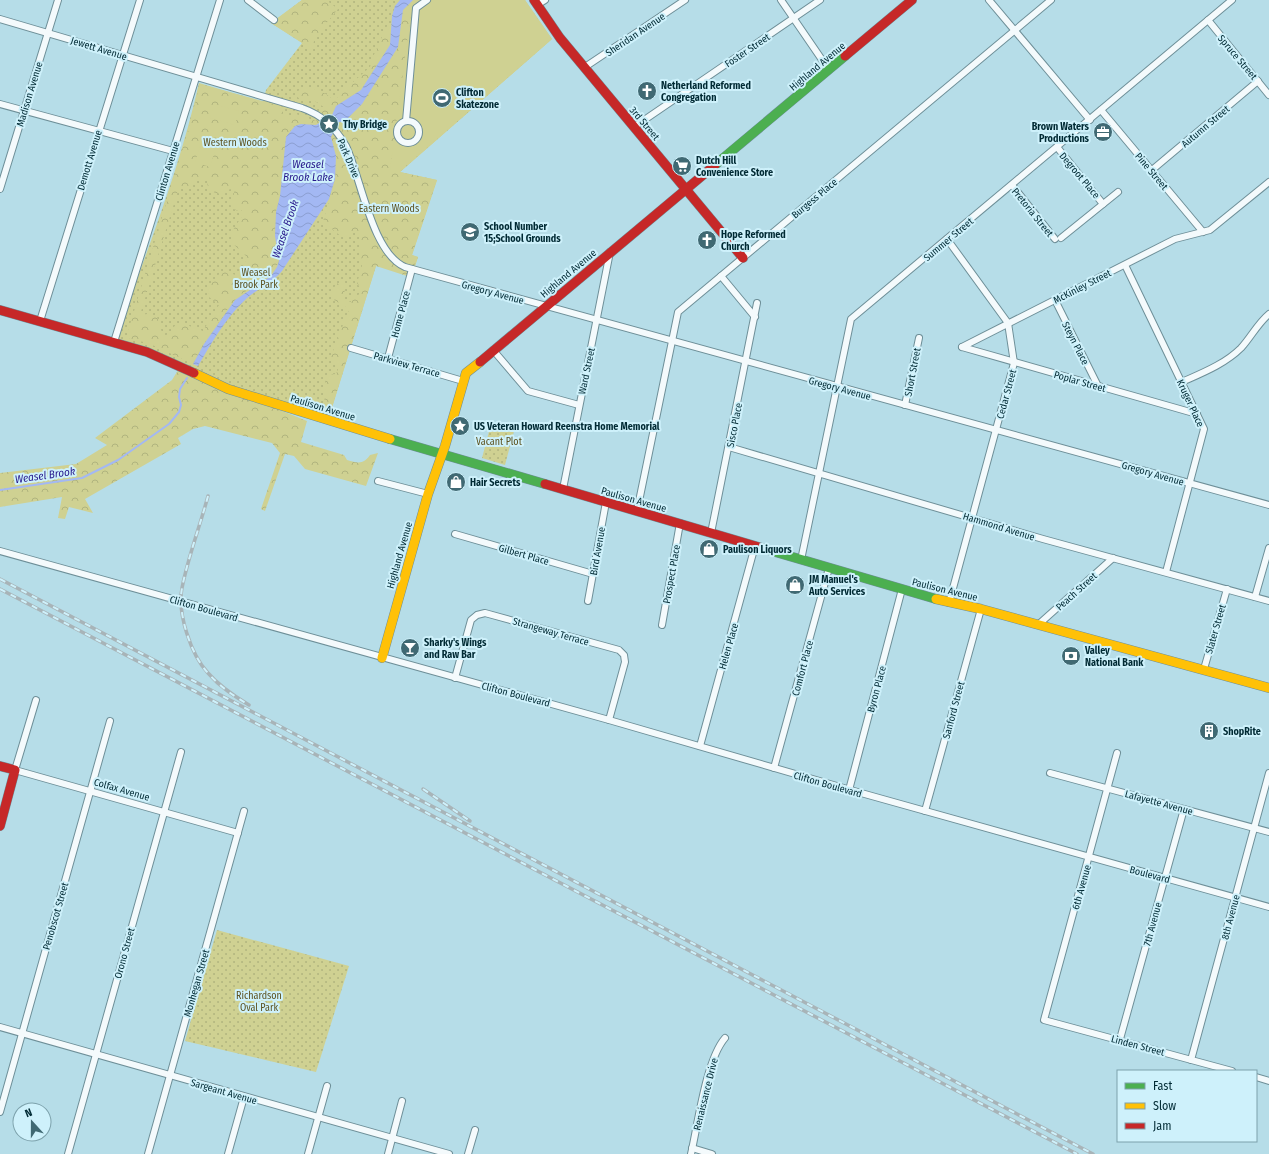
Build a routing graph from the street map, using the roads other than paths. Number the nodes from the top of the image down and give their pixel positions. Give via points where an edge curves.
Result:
1 (58, 0) edge
2 (140, 0) edge
3 (220, 0) edge
4 (248, 0) edge
5 (427, 0) edge
6 (684, 0) edge
7 (781, 0) edge
8 (820, 0) edge
9 (912, 0) edge
10 (989, 0) edge
11 (1051, 0) edge
12 (1232, 0) edge
13 (539, 2) edge
14 (0, 19) edge
15 (793, 19) junction
16 (274, 20) dead end
17 (1208, 20) junction
18 (1015, 31) junction
19 (48, 33) junction
20 (123, 56) junction
21 (585, 67) junction
22 (829, 70) junction
23 (197, 77) junction
24 (1258, 81) junction
25 (1269, 94) edge
26 (0, 104) edge
27 (24, 110) junction
28 (1101, 110) junction
29 (1090, 120) junction
30 (406, 121) dead end
31 (634, 127) junction
32 (98, 131) junction
33 (1057, 147) junction
34 (173, 151) junction
35 (1152, 170) junction
36 (1269, 182) edge
37 (1012, 185) junction
38 (0, 189) edge
39 (685, 189) junction
40 (1118, 192) dead end
41 (1104, 204) junction
42 (1203, 232) junction
43 (947, 239) junction
44 (610, 252) junction
45 (743, 258) junction
46 (1125, 265) junction
47 (412, 270) junction
48 (721, 276) junction
49 (1055, 300) junction
50 (758, 303) dead end
51 (545, 306) junction
52 (0, 310) edge
53 (1269, 314) edge
54 (755, 317) junction
55 (596, 320) junction
56 (40, 321) junction
57 (1008, 323) junction
58 (919, 338) dead end
59 (672, 341) junction
60 (114, 342) junction
61 (962, 347) joint
62 (351, 348) dead end
63 (493, 350) junction
64 (388, 358) junction
65 (746, 361) junction
66 (1014, 363) junction
67 (463, 381) junction
68 (1182, 382) junction
69 (1098, 386) junction
70 (836, 387) junction
71 (579, 405) junction
72 (905, 405) junction
73 (1197, 414) junction
74 (996, 430) junction
75 (729, 447) junction
76 (442, 455) junction
77 (819, 474) junction
78 (378, 480) dead end
79 (1190, 483) junction
80 (563, 489) junction
81 (428, 494) junction
82 (606, 502) junction
83 (1269, 505) edge
84 (637, 511) junction
85 (972, 518) junction
86 (680, 523) junction
87 (711, 532) junction
88 (455, 534) dead end
89 (755, 546) junction
90 (1269, 548) edge
91 (0, 551) edge
92 (1113, 558) junction
93 (801, 560) junction
94 (828, 568) junction
95 (1166, 572) junction
96 (593, 574) junction
97 (902, 589) junction
98 (1227, 589) junction
99 (1255, 597) junction
100 (588, 601) dead end
101 (1269, 601) edge
102 (949, 603) junction
103 (981, 609) junction
104 (1040, 624) junction
105 (662, 625) dead end
106 (382, 658) junction
107 (1204, 669) junction
108 (455, 678) junction
109 (1269, 688) edge
110 (36, 700) dead end
111 (609, 720) junction
112 (110, 721) dead end
113 (700, 746) junction
114 (181, 752) dead end
115 (1118, 754) dead end
116 (0, 766) edge
117 (774, 768) junction
118 (15, 770) junction
119 (1050, 773) dead end
120 (1269, 773) edge
121 (1109, 789) junction
122 (849, 790) junction
123 (90, 792) junction
124 (1184, 809) junction
125 (244, 811) dead end
126 (925, 811) junction
127 (164, 812) junction
128 (0, 826) edge
129 (1254, 829) junction
130 (1269, 832) edge
131 (238, 833) junction
132 (1032, 841) joint
133 (1090, 857) junction
134 (1165, 878) junction
135 (1235, 897) junction
136 (1269, 907) edge
137 (1044, 1020) joint
138 (0, 1027) edge
139 (22, 1033) junction
140 (726, 1038) dead end
141 (1120, 1040) junction
142 (96, 1055) junction
143 (1191, 1060) junction
144 (1228, 1070) edge
145 (170, 1076) junction
146 (1257, 1077) edge
147 (1269, 1081) edge
148 (327, 1086) dead end
149 (244, 1097) junction
150 (402, 1100) dead end
151 (0, 1112) edge
152 (319, 1118) junction
153 (475, 1130) dead end
154 (392, 1138) junction
155 (691, 1151) edge
156 (68, 1154) edge
157 (148, 1154) edge
158 (228, 1154) edge
159 (308, 1154) edge
160 (388, 1154) edge
161 (449, 1154) edge
162 (468, 1154) edge
163 (712, 1154) edge

1 - 19 street, Madison Avenue
2 - 20 street, Demott Avenue
3 - 23 street, Clinton Avenue
4 - 16 street
5 - 30 street via 416,8
6 - 21 street, Sheridan Avenue
7 - 15 street
8 - 15 street, Foster Street
9 - 22 main road, Highland Avenue
10 - 18 street
11 - 18 street, Burgess Place
12 - 17 street, Summer Street
13 - 21 main road, 3rd Street via 560,38
14 - 19 street, Jewett Avenue
15 - 22 street
15 - 31 street, Foster Street
17 - 24 street, Spruce Street
17 - 28 street, Summer Street
18 - 29 street
18 - 45 street, Burgess Place
19 - 20 street, Jewett Avenue
19 - 27 street, Madison Avenue
20 - 23 street, Jewett Avenue
20 - 32 street, Demott Avenue
21 - 31 main road, 3rd Street
22 - 39 main road, Highland Avenue
23 - 34 street, Clinton Avenue
23 - 47 street, Park Drive via 320,115 338,132 350,154 381,244 391,258
24 - 25 street, Spruce Street
24 - 35 street, Autumn Street
26 - 27 street
27 - 32 street
27 - 38 street, Madison Avenue
28 - 29 street, Summer Street
28 - 35 street, Pine Street
29 - 33 street, Summer Street
31 - 39 main road, 3rd Street
32 - 34 street
32 - 56 street, Demott Avenue
33 - 37 street, Summer Street
33 - 41 street, Degroot Place
34 - 60 street, Clinton Avenue
35 - 42 street, Pine Street
36 - 42 street, McKinley Street via 1210,230
37 - 41 street, Pretoria Street via 1058,239
37 - 43 street, Summer Street
39 - 44 main road, Highland Avenue
39 - 45 main road, 3rd Street
40 - 41 street
42 - 46 street, McKinley Street via 1175,239
43 - 57 street, Cedar Street
43 - 70 street, Summer Street via 851,320
44 - 51 main road, Highland Avenue
44 - 55 street, Ward Street
45 - 48 street, Burgess Place
46 - 49 street, McKinley Street
46 - 68 street, Kruger Place
47 - 51 street, Gregory Avenue
47 - 64 street, Home Place
48 - 54 street
48 - 59 street, Burgess Place via 678,312
49 - 57 street, McKinley Street
49 - 69 street, Steyn Place
50 - 54 street, Sisco Place
51 - 55 street, Gregory Avenue
51 - 63 main road, Highland Avenue
52 - 56 main road, Paulison Avenue
53 - 68 street via 1240,349 1214,367
54 - 65 street, Sisco Place
55 - 59 street, Gregory Avenue
55 - 71 street, Ward Street
56 - 60 main road, Paulison Avenue
57 - 61 street, McKinley Street
57 - 66 street, Cedar Street
58 - 72 street, Short Street
59 - 65 street, Gregory Avenue
59 - 84 street, Burgess Place
60 - 76 main road, Paulison Avenue via 153,354 228,389
61 - 66 street, Poplar Street
62 - 64 street, Parkview Terrace
63 - 67 main road, Highland Avenue via 466,373
63 - 71 street via 528,391
64 - 67 street, Parkview Terrace
65 - 70 street, Gregory Avenue
65 - 75 street, Sisco Place
66 - 69 street, Poplar Street
66 - 74 street, Cedar Street
67 - 76 main road, Highland Avenue
68 - 73 street, Kruger Place
69 - 73 street, Poplar Street
70 - 72 street, Gregory Avenue
70 - 77 street, Summer Street
71 - 80 street, Ward Street
72 - 74 street, Gregory Avenue
73 - 79 street, Kruger Place via 1204,429
74 - 79 street, Gregory Avenue
74 - 85 street, Cedar Street
75 - 77 street, Hammond Avenue
75 - 87 street, Sisco Place
76 - 80 main road, Paulison Avenue
76 - 81 main road, Highland Avenue
77 - 85 street, Hammond Avenue
77 - 93 street, Summer Street
78 - 81 street
79 - 83 street, Gregory Avenue
79 - 95 street, Kruger Place
80 - 82 main road, Paulison Avenue
81 - 106 main road, Highland Avenue
82 - 84 main road, Paulison Avenue
82 - 96 street, Bird Avenue
84 - 86 main road, Paulison Avenue
85 - 92 street, Hammond Avenue
85 - 102 street, Cedar Street
86 - 87 main road, Paulison Avenue
86 - 105 street, Prospect Place
87 - 89 main road, Paulison Avenue
88 - 96 street, Gilbert Place
89 - 93 main road, Paulison Avenue
89 - 113 street, Helen Place
90 - 99 street
91 - 106 street, Clifton Boulevard
92 - 95 street, Hammond Avenue
92 - 104 street, Peach Street
93 - 94 main road, Paulison Avenue
94 - 97 main road, Paulison Avenue
94 - 117 street, Comfort Place
95 - 98 street, Hammond Avenue
96 - 100 street, Bird Avenue
97 - 102 main road, Paulison Avenue
97 - 122 street, Byron Place
98 - 99 street, Hammond Avenue
98 - 107 street, Slater Street
99 - 101 street, Hammond Avenue
102 - 103 main road, Paulison Avenue
103 - 104 main road, Paulison Avenue
103 - 126 street, Sanford Street
104 - 107 main road, Paulison Avenue
106 - 108 street, Clifton Boulevard
107 - 109 main road, Paulison Avenue
108 - 111 street, Clifton Boulevard
108 - 111 street, Strangeway Terrace via 471,620 485,612 619,650 624,655 625,662
110 - 118 street
111 - 113 street, Clifton Boulevard
112 - 123 street, Penobscot Street
113 - 117 street, Clifton Boulevard
114 - 127 street, Orono Street
115 - 121 street, 6th Avenue
116 - 118 main road, Colfax Avenue
117 - 122 street, Clifton Boulevard
118 - 123 street, Colfax Avenue
118 - 128 main road
119 - 121 street, Lafayette Avenue
120 - 129 street, 8th Avenue
121 - 124 street, Lafayette Avenue
121 - 133 street, 6th Avenue
122 - 126 street, Clifton Boulevard
123 - 127 street, Colfax Avenue
123 - 139 street, Penobscot Street
124 - 129 street, Lafayette Avenue
124 - 134 street, 7th Avenue
125 - 131 street, Monhegan Street
126 - 132 street, Clifton Boulevard
127 - 131 street, Colfax Avenue
127 - 142 street, Orono Street
129 - 130 street, Lafayette Avenue
129 - 135 street, 8th Avenue
131 - 145 street, Monhegan Street
132 - 133 street, Boulevard
133 - 134 street, Boulevard
133 - 137 street, 6th Avenue
134 - 135 street, Boulevard
134 - 141 street, 7th Avenue
135 - 136 street, Boulevard
135 - 143 street, 8th Avenue
137 - 141 street, Linden Street
138 - 139 street, Sargeant Avenue
139 - 142 street, Sargeant Avenue
139 - 151 street, Penobscot Street
140 - 155 street, Renaissance Drive via 712,1060
141 - 143 street, Linden Street
142 - 145 street, Sargeant Avenue
142 - 156 street, Orono Street
143 - 144 street, Linden Street
145 - 149 street, Sargeant Avenue
145 - 157 street, Monhegan Street
146 - 147 street
148 - 152 street
149 - 152 street, Sargeant Avenue
149 - 158 street
150 - 154 street
152 - 154 street, Sargeant Avenue
152 - 159 street
153 - 162 street
154 - 160 street
154 - 161 street, Sargeant Avenue
155 - 163 street

